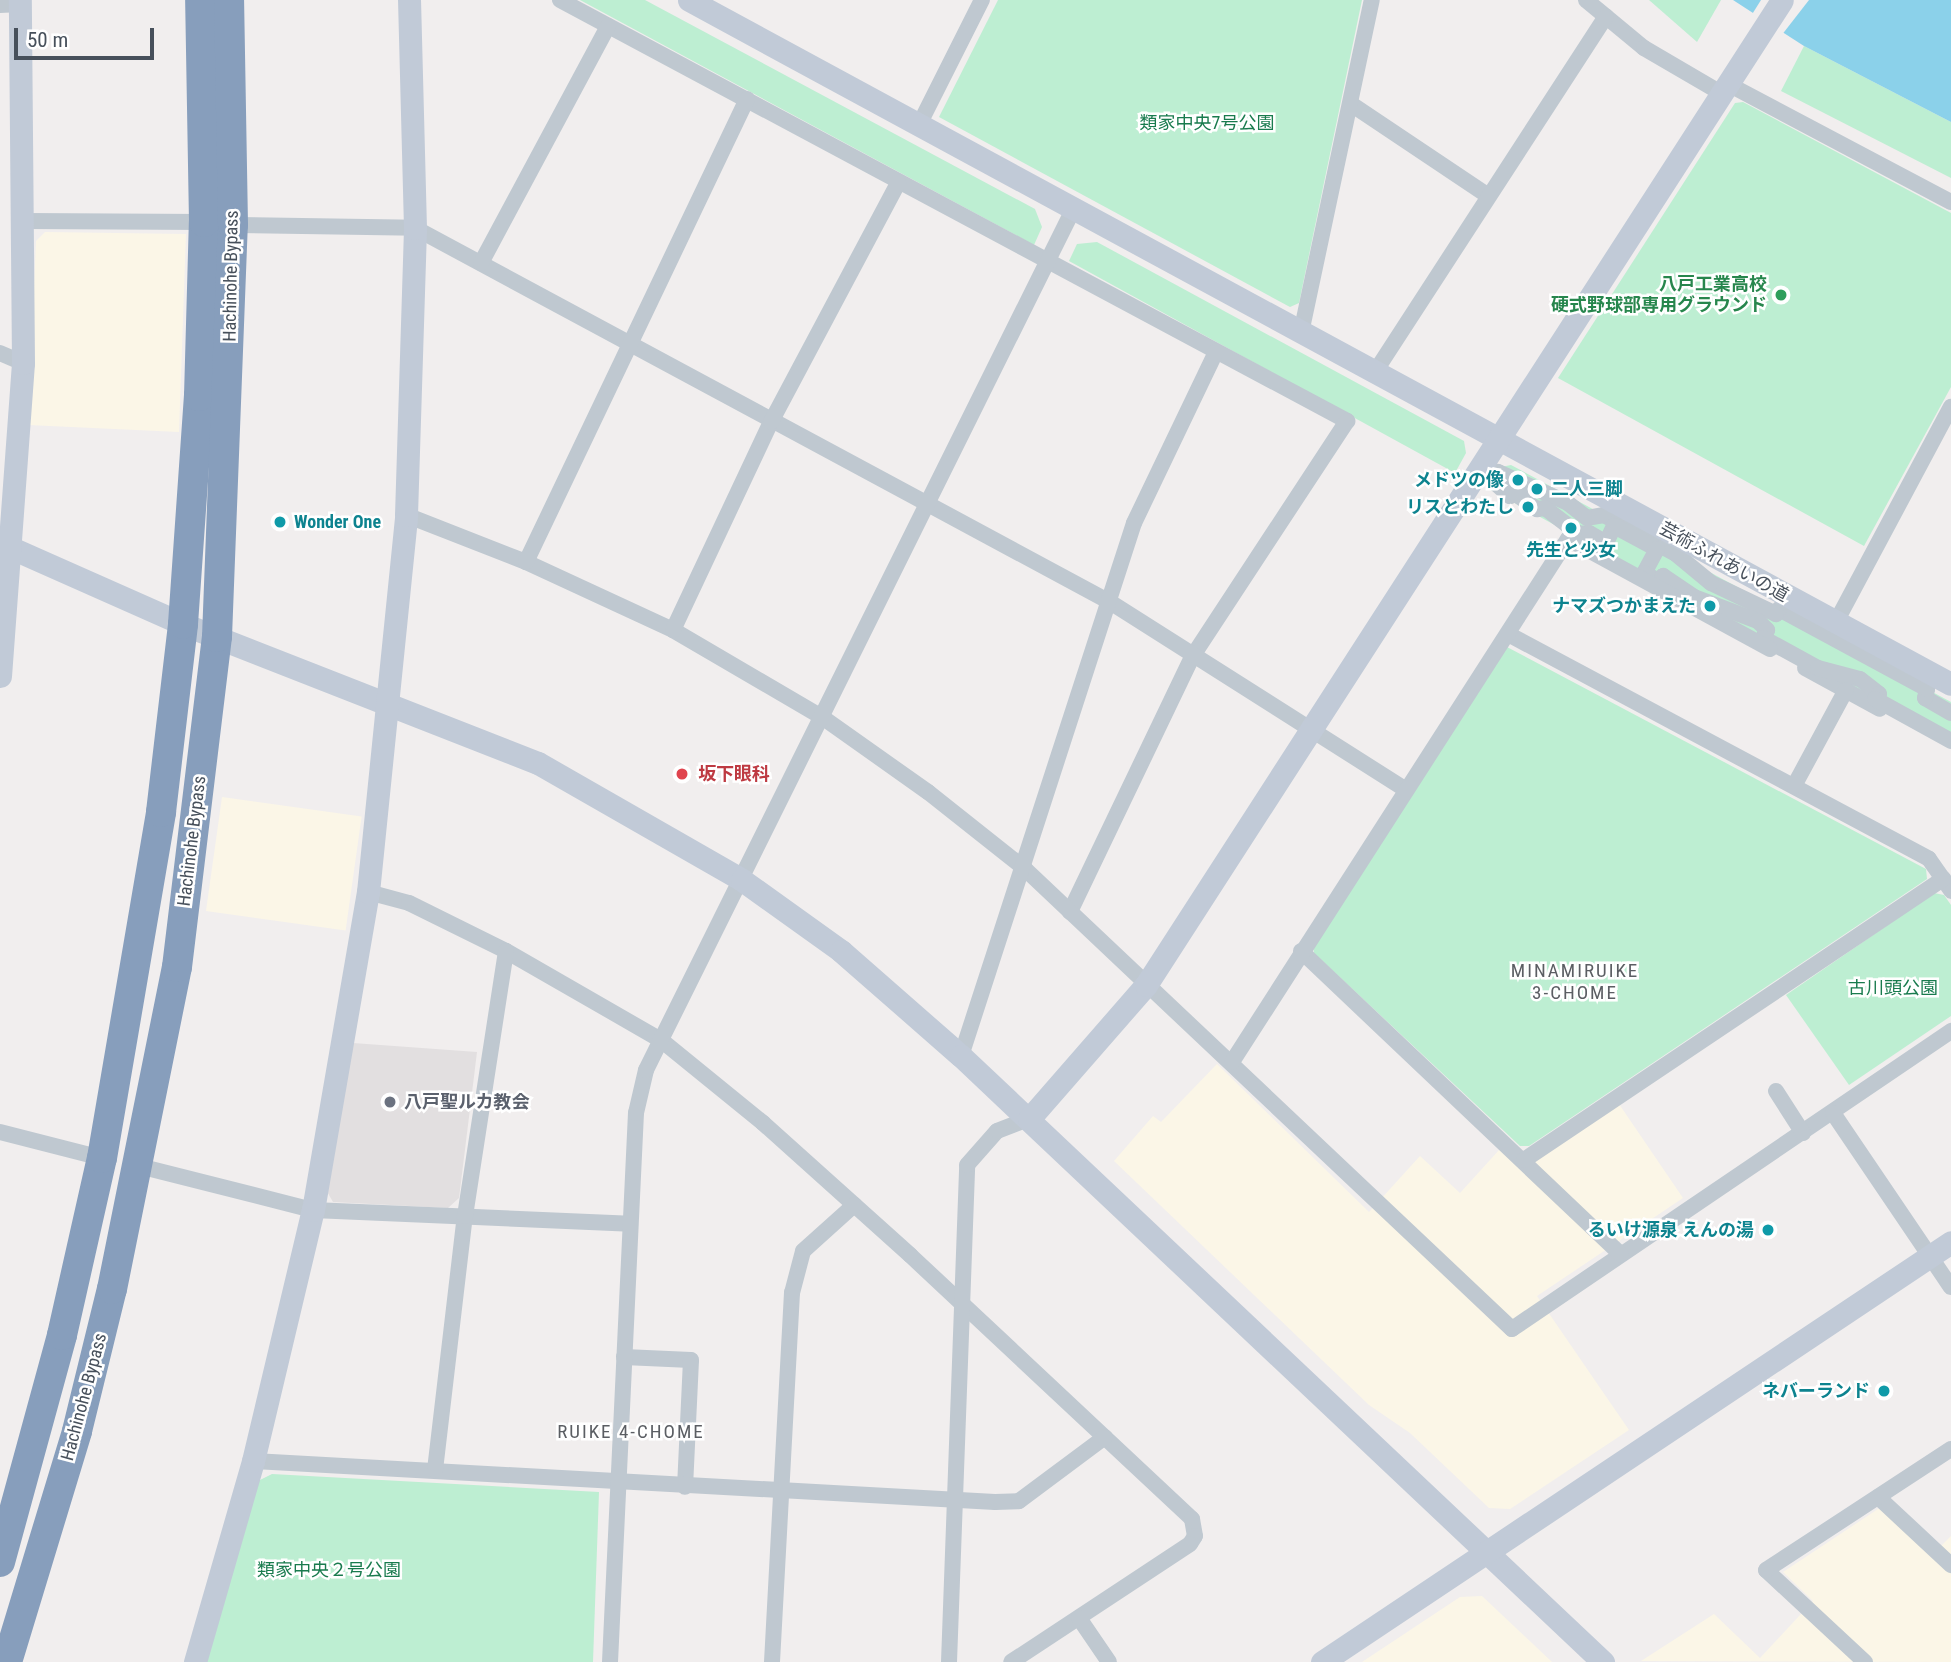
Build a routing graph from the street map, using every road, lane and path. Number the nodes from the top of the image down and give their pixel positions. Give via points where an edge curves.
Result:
1 (200, 0) edge
2 (229, 0) edge
3 (409, 0) edge
4 (560, 0) edge
5 (689, 0) edge
6 (982, 0) edge
7 (1373, 0) edge
8 (1586, 0) edge
9 (1782, 0) edge
10 (13, 3) edge
11 (1606, 16) junction
12 (608, 26) junction
13 (1724, 89) junction
14 (747, 99) junction
15 (1351, 104) junction
16 (919, 125) junction
17 (898, 183) junction
18 (1487, 195) junction
19 (1951, 202) edge
20 (1073, 211) junction
21 (25, 221) junction
22 (204, 222) junction
23 (233, 225) junction
24 (415, 228) junction
25 (1046, 262) junction
26 (481, 263) junction
27 (1301, 333) junction
28 (632, 342) junction
29 (1216, 352) junction
30 (0, 353) edge
31 (23, 363) junction
32 (1375, 372) junction
33 (1951, 407) edge
34 (771, 422) junction
35 (1498, 438) junction
36 (927, 506) junction
37 (406, 515) junction
38 (6, 546) edge
39 (526, 562) junction
40 (1110, 602) junction
41 (1836, 622) junction
42 (183, 624) junction
43 (673, 629) junction
44 (1508, 634) junction
45 (217, 637) junction
46 (1194, 655) junction
47 (0, 676) edge
48 (1951, 684) edge
49 (1846, 690) junction
50 (390, 702) junction
51 (1951, 713) edge
52 (822, 717) junction
53 (1314, 730) junction
54 (1951, 741) edge
55 (1951, 748) edge
56 (1794, 786) junction
57 (1405, 789) junction
58 (1025, 869) junction
59 (742, 880) junction
60 (1947, 885) edge
61 (368, 891) junction
62 (1070, 912) junction
63 (506, 951) junction
64 (1301, 951) junction
65 (1146, 985) junction
66 (1951, 1031) edge
67 (661, 1040) junction
68 (961, 1056) junction
69 (1232, 1062) junction
70 (1776, 1091) dead end
71 (1833, 1113) junction
72 (1029, 1119) junction
73 (0, 1132) edge
74 (1803, 1133) junction
75 (102, 1158) junction
76 (1524, 1160) junction
77 (139, 1166) junction
78 (854, 1205) junction
79 (313, 1210) junction
80 (464, 1216) junction
81 (630, 1224) junction
82 (1951, 1242) edge
83 (1621, 1255) junction
84 (1931, 1256) junction
85 (1951, 1287) edge
86 (962, 1303) junction
87 (624, 1357) junction
88 (1105, 1437) junction
89 (1951, 1449) edge
90 (253, 1461) junction
91 (435, 1470) junction
92 (619, 1482) junction
93 (685, 1487) junction
94 (780, 1493) junction
95 (1878, 1497) junction
96 (953, 1502) junction
97 (1486, 1552) junction
98 (0, 1562) edge
99 (1951, 1565) edge
100 (1079, 1618) junction
101 (7, 1662) edge
102 (195, 1662) edge
103 (610, 1662) edge
104 (772, 1662) edge
105 (949, 1662) edge
106 (1011, 1662) edge
107 (1109, 1662) edge
108 (1322, 1662) edge
109 (1603, 1662) edge
110 (1865, 1662) edge

1 - 22 highway, Hachinohe Bypass
2 - 23 highway, Hachinohe Bypass
3 - 24 street
4 - 12 street
5 - 16 street, 芸術ふれあいの道
6 - 16 street
7 - 15 street
8 - 11 street
9 - 13 street
10 - 21 street
11 - 13 street via 1644,48
11 - 18 street
12 - 14 street
12 - 26 street
13 - 19 street
13 - 35 street
14 - 17 street
14 - 28 street
15 - 18 street
15 - 27 street
16 - 20 street, 芸術ふれあいの道
17 - 25 street
17 - 34 street
18 - 32 street
20 - 25 street
20 - 27 street, 芸術ふれあいの道
21 - 22 street
21 - 31 street
22 - 42 highway, Hachinohe Bypass via 199,396
23 - 24 street
23 - 45 highway, Hachinohe Bypass
24 - 26 street
24 - 37 street
25 - 29 street
25 - 36 street
26 - 28 street
27 - 32 street, 芸術ふれあいの道
28 - 34 street
28 - 39 street
29 - 40 street via 1139,512
29 - 46 street via 1347,421
30 - 31 street
31 - 38 street
32 - 35 street, 芸術ふれあいの道
33 - 41 street
34 - 36 street
34 - 43 street
35 - 41 street, 芸術ふれあいの道
35 - 53 street
36 - 40 street
36 - 52 street
37 - 39 street
37 - 50 street
38 - 42 street
38 - 47 street
39 - 43 street
40 - 46 street
40 - 58 street
41 - 48 street, 芸術ふれあいの道
42 - 45 street
42 - 75 highway, Hachinohe Bypass via 147,907
43 - 52 street
44 - 49 street via 1568,539
44 - 56 street
44 - 57 street
45 - 50 street
45 - 77 highway, Hachinohe Bypass via 177,967
46 - 53 street
46 - 62 street
49 - 55 street
49 - 56 street
50 - 59 street via 538,763
50 - 61 street
51 - 54 street via 1925,698 1927,689 1779,609 1776,614 1711,583 1676,554 1604,515 1587,518 1568,503 1498,472 1492,480 1510,496 1516,494 1537,509 1545,508 1580,534 1589,533 1605,543 1614,526 1657,549 1644,573 1660,582 1667,577 1694,597 1758,621 1767,630 1763,638 1818,668 1860,679 1879,694 1875,699
52 - 58 street
52 - 59 street
53 - 57 street
53 - 65 street
56 - 60 street via 1928,859
57 - 64 street
58 - 62 street
58 - 68 street
59 - 67 street
59 - 68 street via 841,951
60 - 76 street
61 - 63 street via 409,903
61 - 79 street
62 - 65 street
63 - 67 street
63 - 80 street
64 - 69 street
64 - 76 street
65 - 69 street
65 - 72 street
66 - 71 street
67 - 78 street
67 - 81 street via 646,1070 636,1113
68 - 72 street
69 - 83 street via 1512,1329
70 - 74 street
71 - 74 street
71 - 84 street
72 - 86 street via 997,1130 967,1165
72 - 97 street
73 - 75 street
74 - 83 street
75 - 98 highway, Hachinohe Bypass via 62,1335
76 - 83 street
77 - 79 street
77 - 101 highway, Hachinohe Bypass via 77,1431
78 - 86 street
78 - 94 street via 803,1251 792,1293
79 - 80 street
79 - 90 street
80 - 81 street
80 - 91 street
81 - 87 street
82 - 84 street
84 - 85 street
84 - 97 street
86 - 88 street
86 - 96 street
87 - 92 street
87 - 93 street via 691,1360
88 - 96 street via 1018,1501
88 - 100 street via 1192,1519 1195,1536 1190,1545
89 - 95 street
90 - 91 street
90 - 102 street
91 - 92 street
92 - 93 street
92 - 103 street
93 - 94 street
94 - 96 street
94 - 104 street
95 - 99 street
95 - 110 street via 1766,1570
96 - 105 street
97 - 108 street
97 - 109 street
100 - 106 street
100 - 107 street

